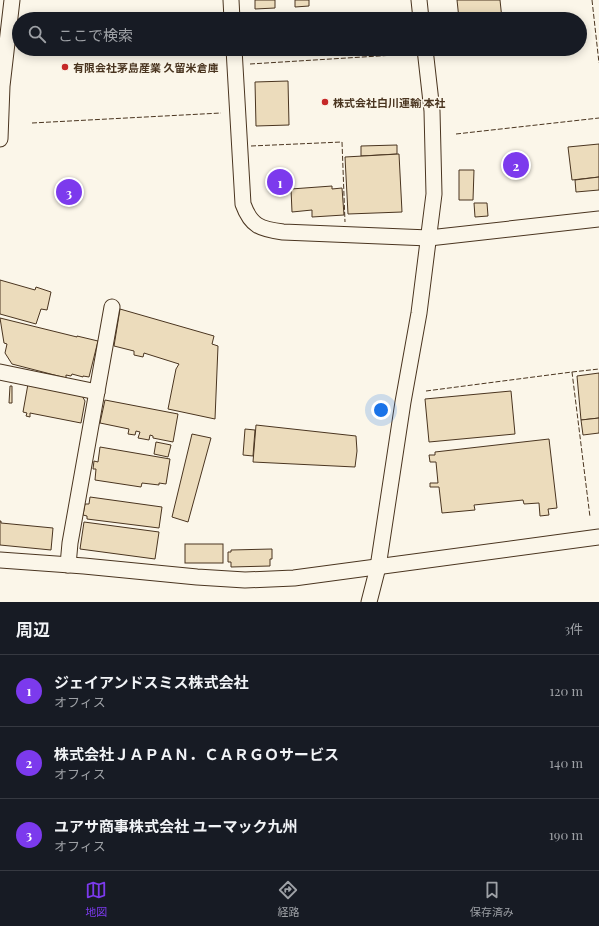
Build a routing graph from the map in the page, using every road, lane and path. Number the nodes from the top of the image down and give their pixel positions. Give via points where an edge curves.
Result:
1 (12, 0) edge
2 (231, 0) edge
3 (419, 0) edge
4 (232, 12) edge
5 (420, 12) edge
6 (234, 56) edge
7 (426, 56) edge
8 (0, 139) edge
9 (599, 219) edge
10 (429, 238) junction
11 (112, 307) dead end
12 (0, 372) edge
13 (97, 392) junction
14 (599, 537) edge
15 (0, 560) edge
16 (68, 565) junction
17 (378, 567) junction
18 (369, 602) edge

1 - 8 street via 2,86
2 - 4 street
3 - 5 street
6 - 10 street via 243,204 247,215 255,224 283,232
7 - 10 street via 432,111 434,194
9 - 10 street
10 - 17 street
11 - 13 street
12 - 13 street
13 - 16 street
14 - 17 street
15 - 16 street
16 - 17 street via 197,578 245,580 294,578
17 - 18 street

